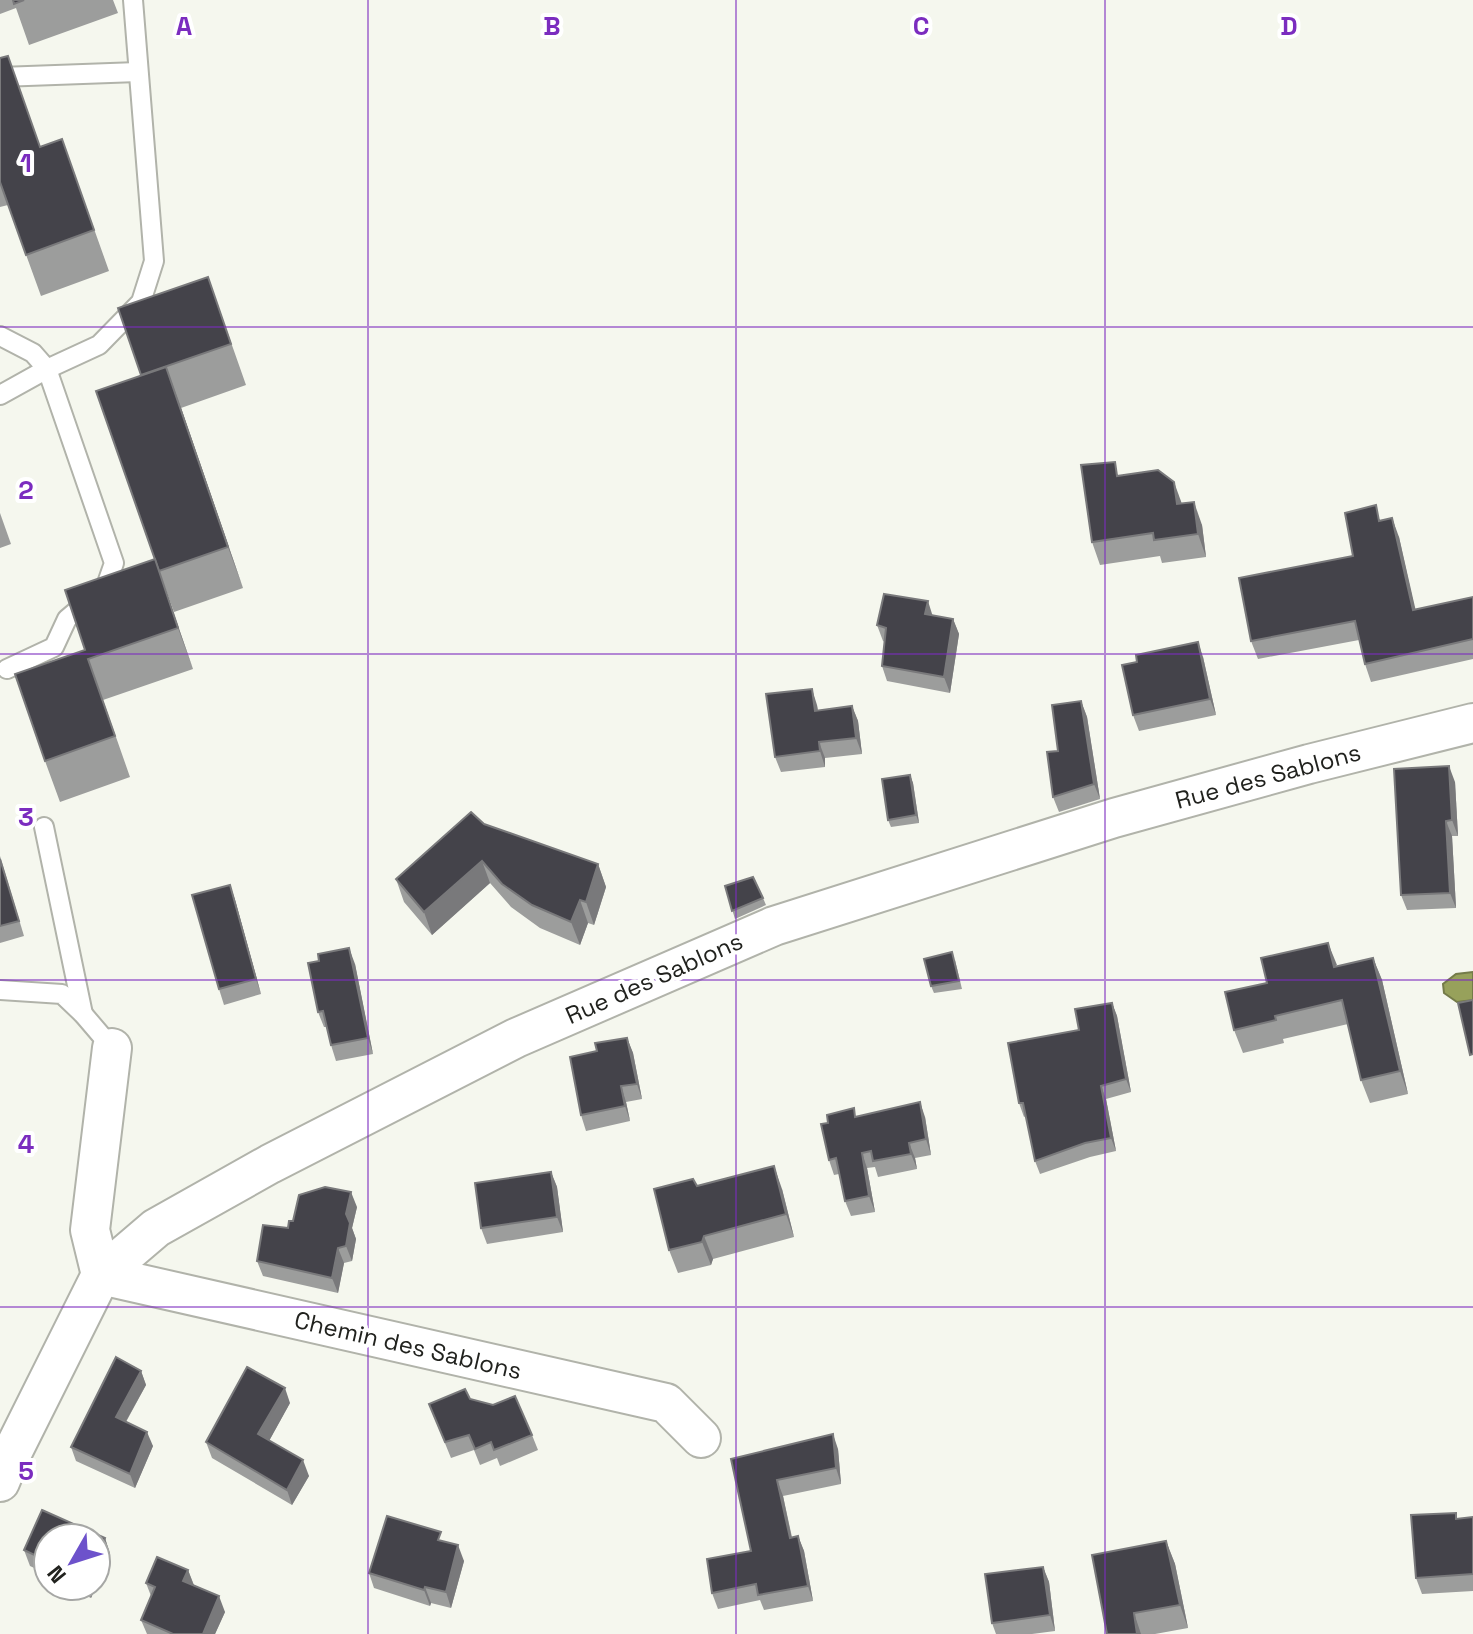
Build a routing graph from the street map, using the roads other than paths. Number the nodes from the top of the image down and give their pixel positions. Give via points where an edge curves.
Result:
1 (133, 0) edge
2 (138, 72) junction
3 (0, 77) edge
4 (0, 336) edge
5 (47, 369) junction
6 (0, 395) edge
7 (7, 669) dead end
8 (1473, 723) edge
9 (44, 827) dead end
10 (0, 990) edge
11 (83, 1014) junction
12 (112, 1048) joint
13 (101, 1275) junction
14 (701, 1438) dead end
15 (0, 1482) edge

1 - 2 lane
2 - 3 lane
2 - 5 lane via 154,261 141,302 99,345
4 - 5 lane via 33,353
5 - 6 lane
5 - 7 lane via 114,563 106,586 67,619 54,647
8 - 13 street, Rue des Sablons via 1114,818 774,926 516,1038 270,1164 156,1228
9 - 11 lane
10 - 11 lane via 62,994
11 - 12 lane
12 - 13 street via 90,1230
13 - 14 street, Chemin des Sablons via 666,1403
13 - 15 street, Rue des Sablons

